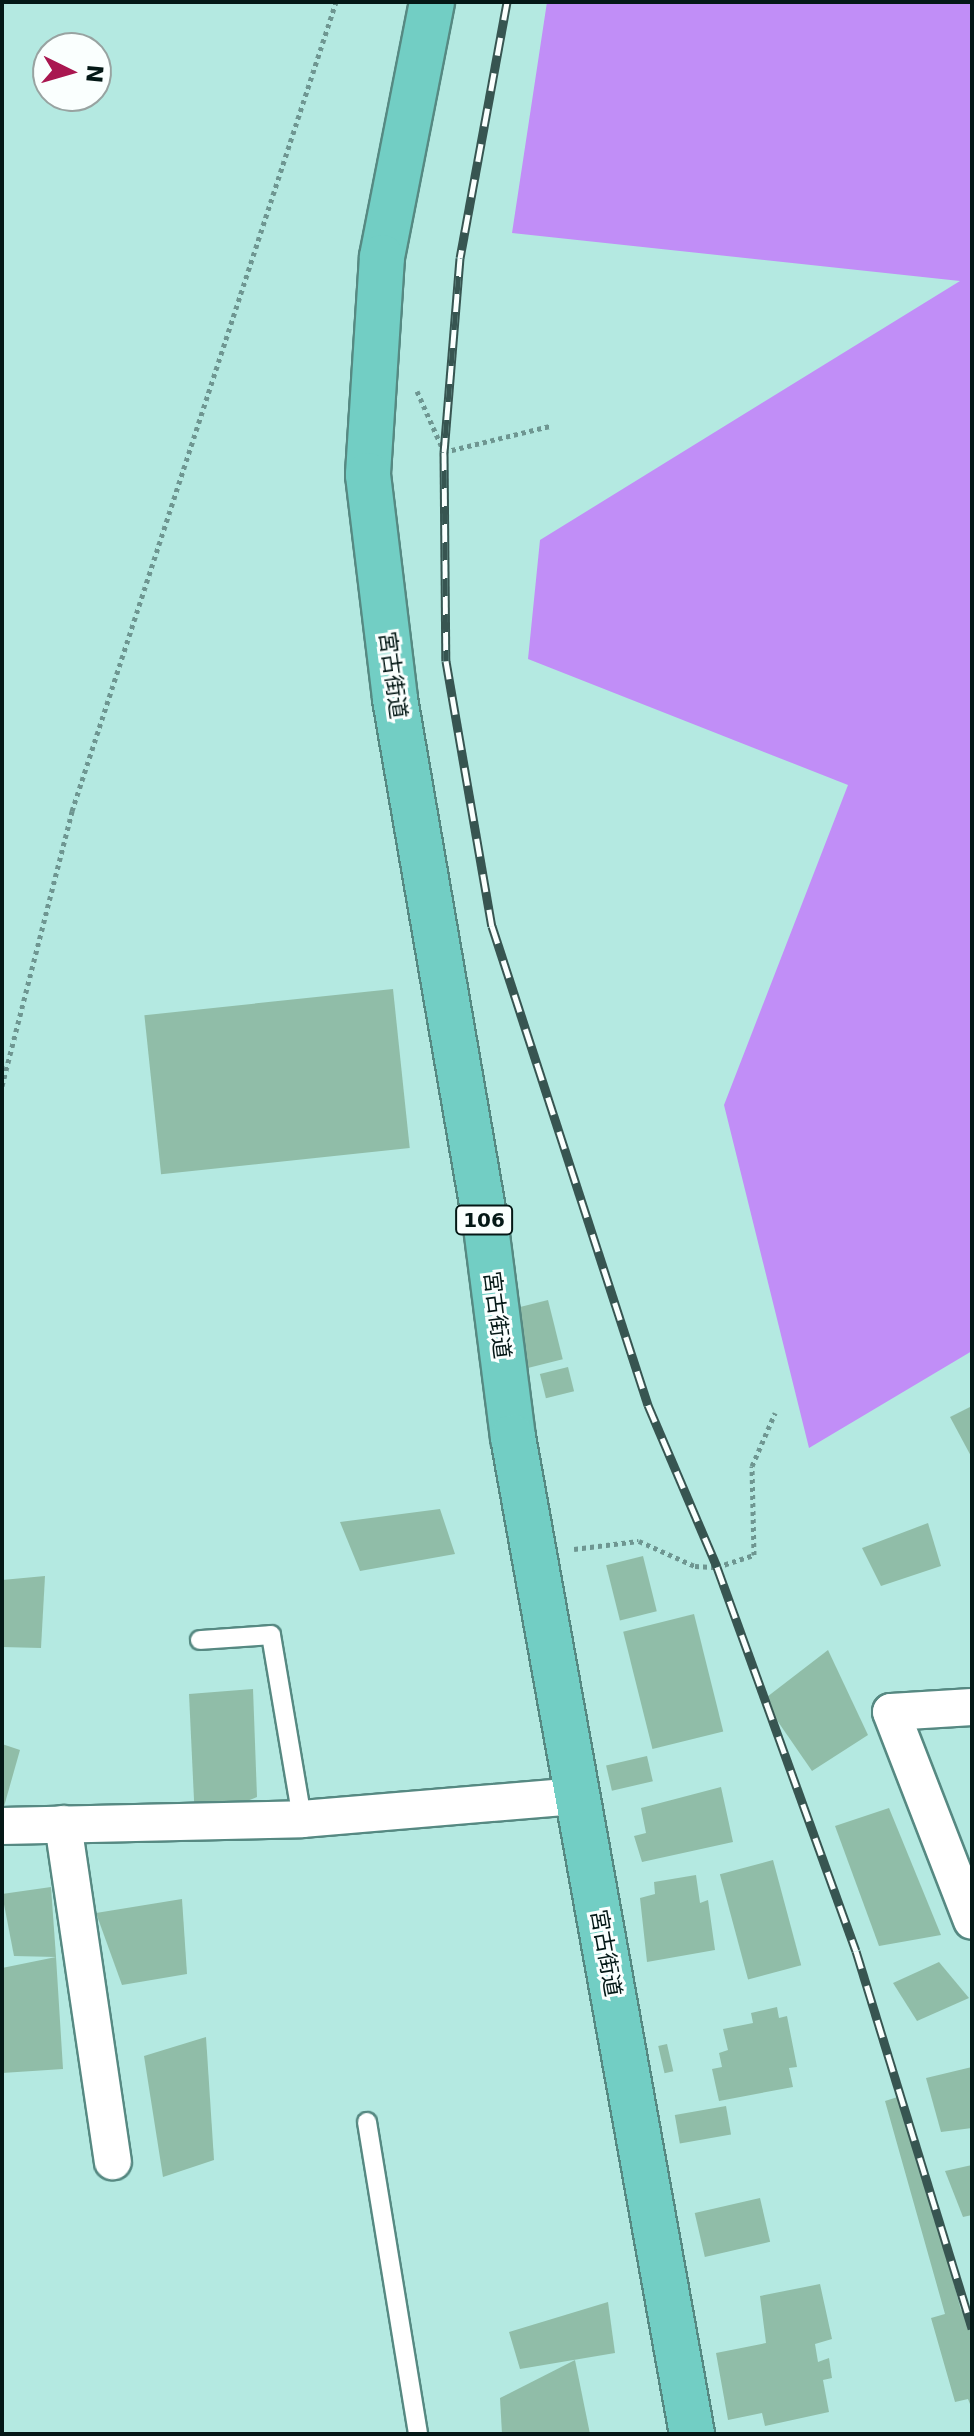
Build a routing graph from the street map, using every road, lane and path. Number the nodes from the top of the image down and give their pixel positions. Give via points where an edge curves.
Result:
1 (336, 2) edge
2 (432, 2) edge
3 (375, 368) junction
4 (550, 426) dead end
5 (2, 1086) edge
6 (775, 1413) dead end
7 (533, 1554) junction
8 (200, 1640) dead end
9 (972, 1707) edge
10 (578, 1796) junction
11 (302, 1819) junction
12 (63, 1824) junction
13 (2, 1826) edge
14 (972, 1921) edge
15 (367, 2122) dead end
16 (113, 2161) dead end
17 (418, 2434) edge
18 (692, 2434) edge

1 - 5 path via 72,811
2 - 3 highway, 宮古街道 / 106 via 382,257
3 - 4 path via 413,378 427,423 444,452
3 - 7 highway, 宮古街道 / 106 via 368,475 395,699 486,1227
6 - 7 path via 752,1466 754,1555 717,1567 695,1566 639,1541
7 - 10 highway, 宮古街道 / 106
8 - 11 lane via 271,1635
9 - 14 street via 891,1712
10 - 11 street
10 - 18 highway, 宮古街道 / 106
11 - 12 street
12 - 13 street
12 - 16 street
15 - 17 lane

